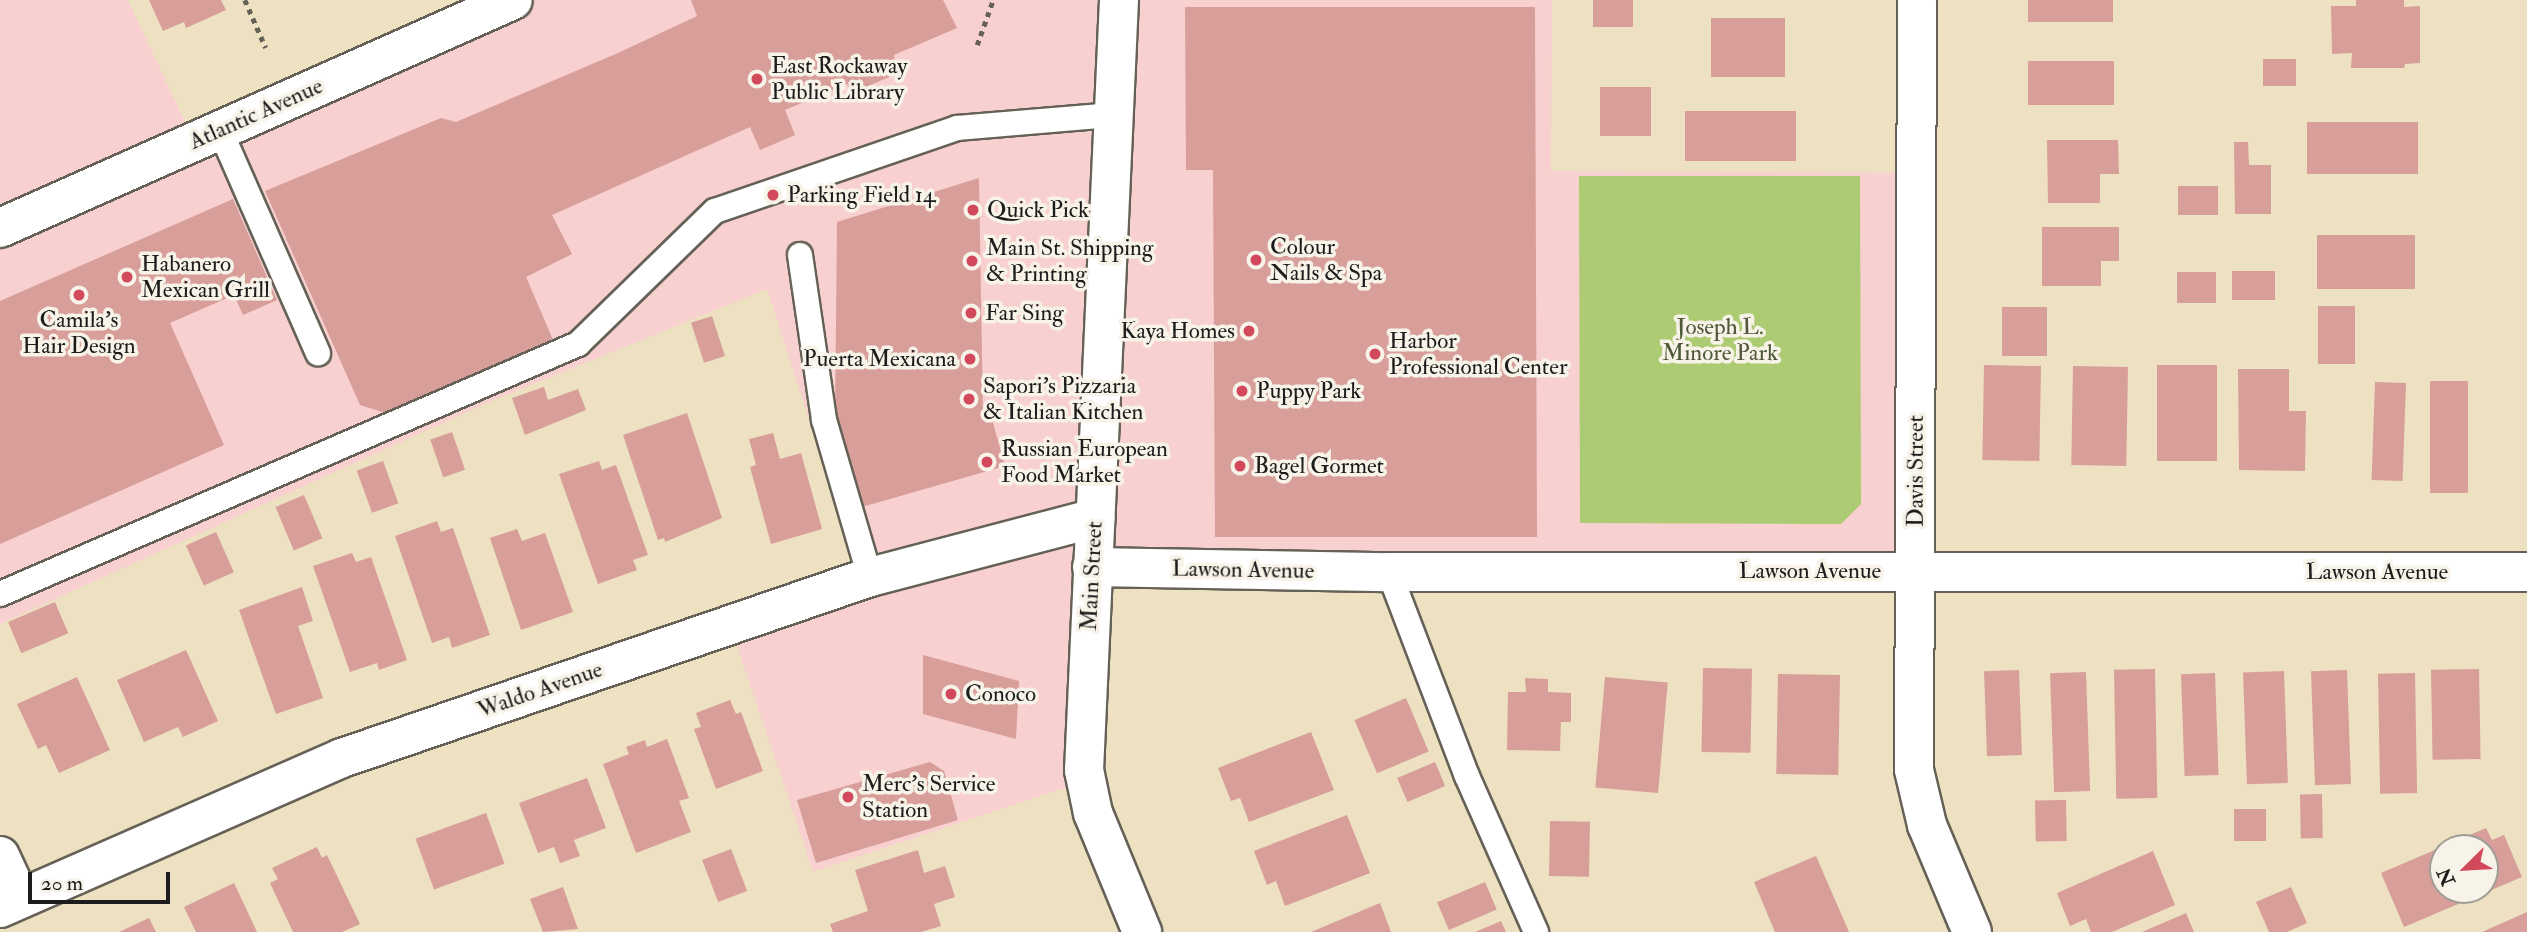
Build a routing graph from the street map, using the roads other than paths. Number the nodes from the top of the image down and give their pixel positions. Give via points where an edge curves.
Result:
1 (513, 0) edge
2 (1119, 0) edge
3 (1917, 0) edge
4 (1113, 115) junction
5 (220, 130) junction
6 (0, 228) edge
7 (800, 255) dead end
8 (318, 353) dead end
9 (1096, 518) junction
10 (1092, 567) junction
11 (1915, 571) junction
12 (1389, 572) junction
13 (2527, 572) edge
14 (870, 577) junction
15 (0, 594) edge
16 (0, 856) edge
17 (10, 904) edge
18 (1142, 932) edge
19 (1535, 932) edge
20 (1972, 932) edge

1 - 5 street, Atlantic Avenue
2 - 4 street, Main Street
3 - 11 street, Davis Street
4 - 9 street, Main Street
4 - 15 lane via 957,128 715,211 578,344
5 - 6 street, Atlantic Avenue
5 - 8 lane
7 - 14 lane via 824,420
9 - 10 street, Main Street
9 - 14 street, Waldo Avenue via 1022,533
10 - 12 street, Lawson Avenue
10 - 18 street, Main Street via 1084,770 1093,813
11 - 12 street, Lawson Avenue
11 - 13 street, Lawson Avenue
11 - 20 street, Davis Street via 1914,769 1918,798
12 - 19 lane via 1467,776
14 - 17 street, Waldo Avenue via 342,758
16 - 17 street

